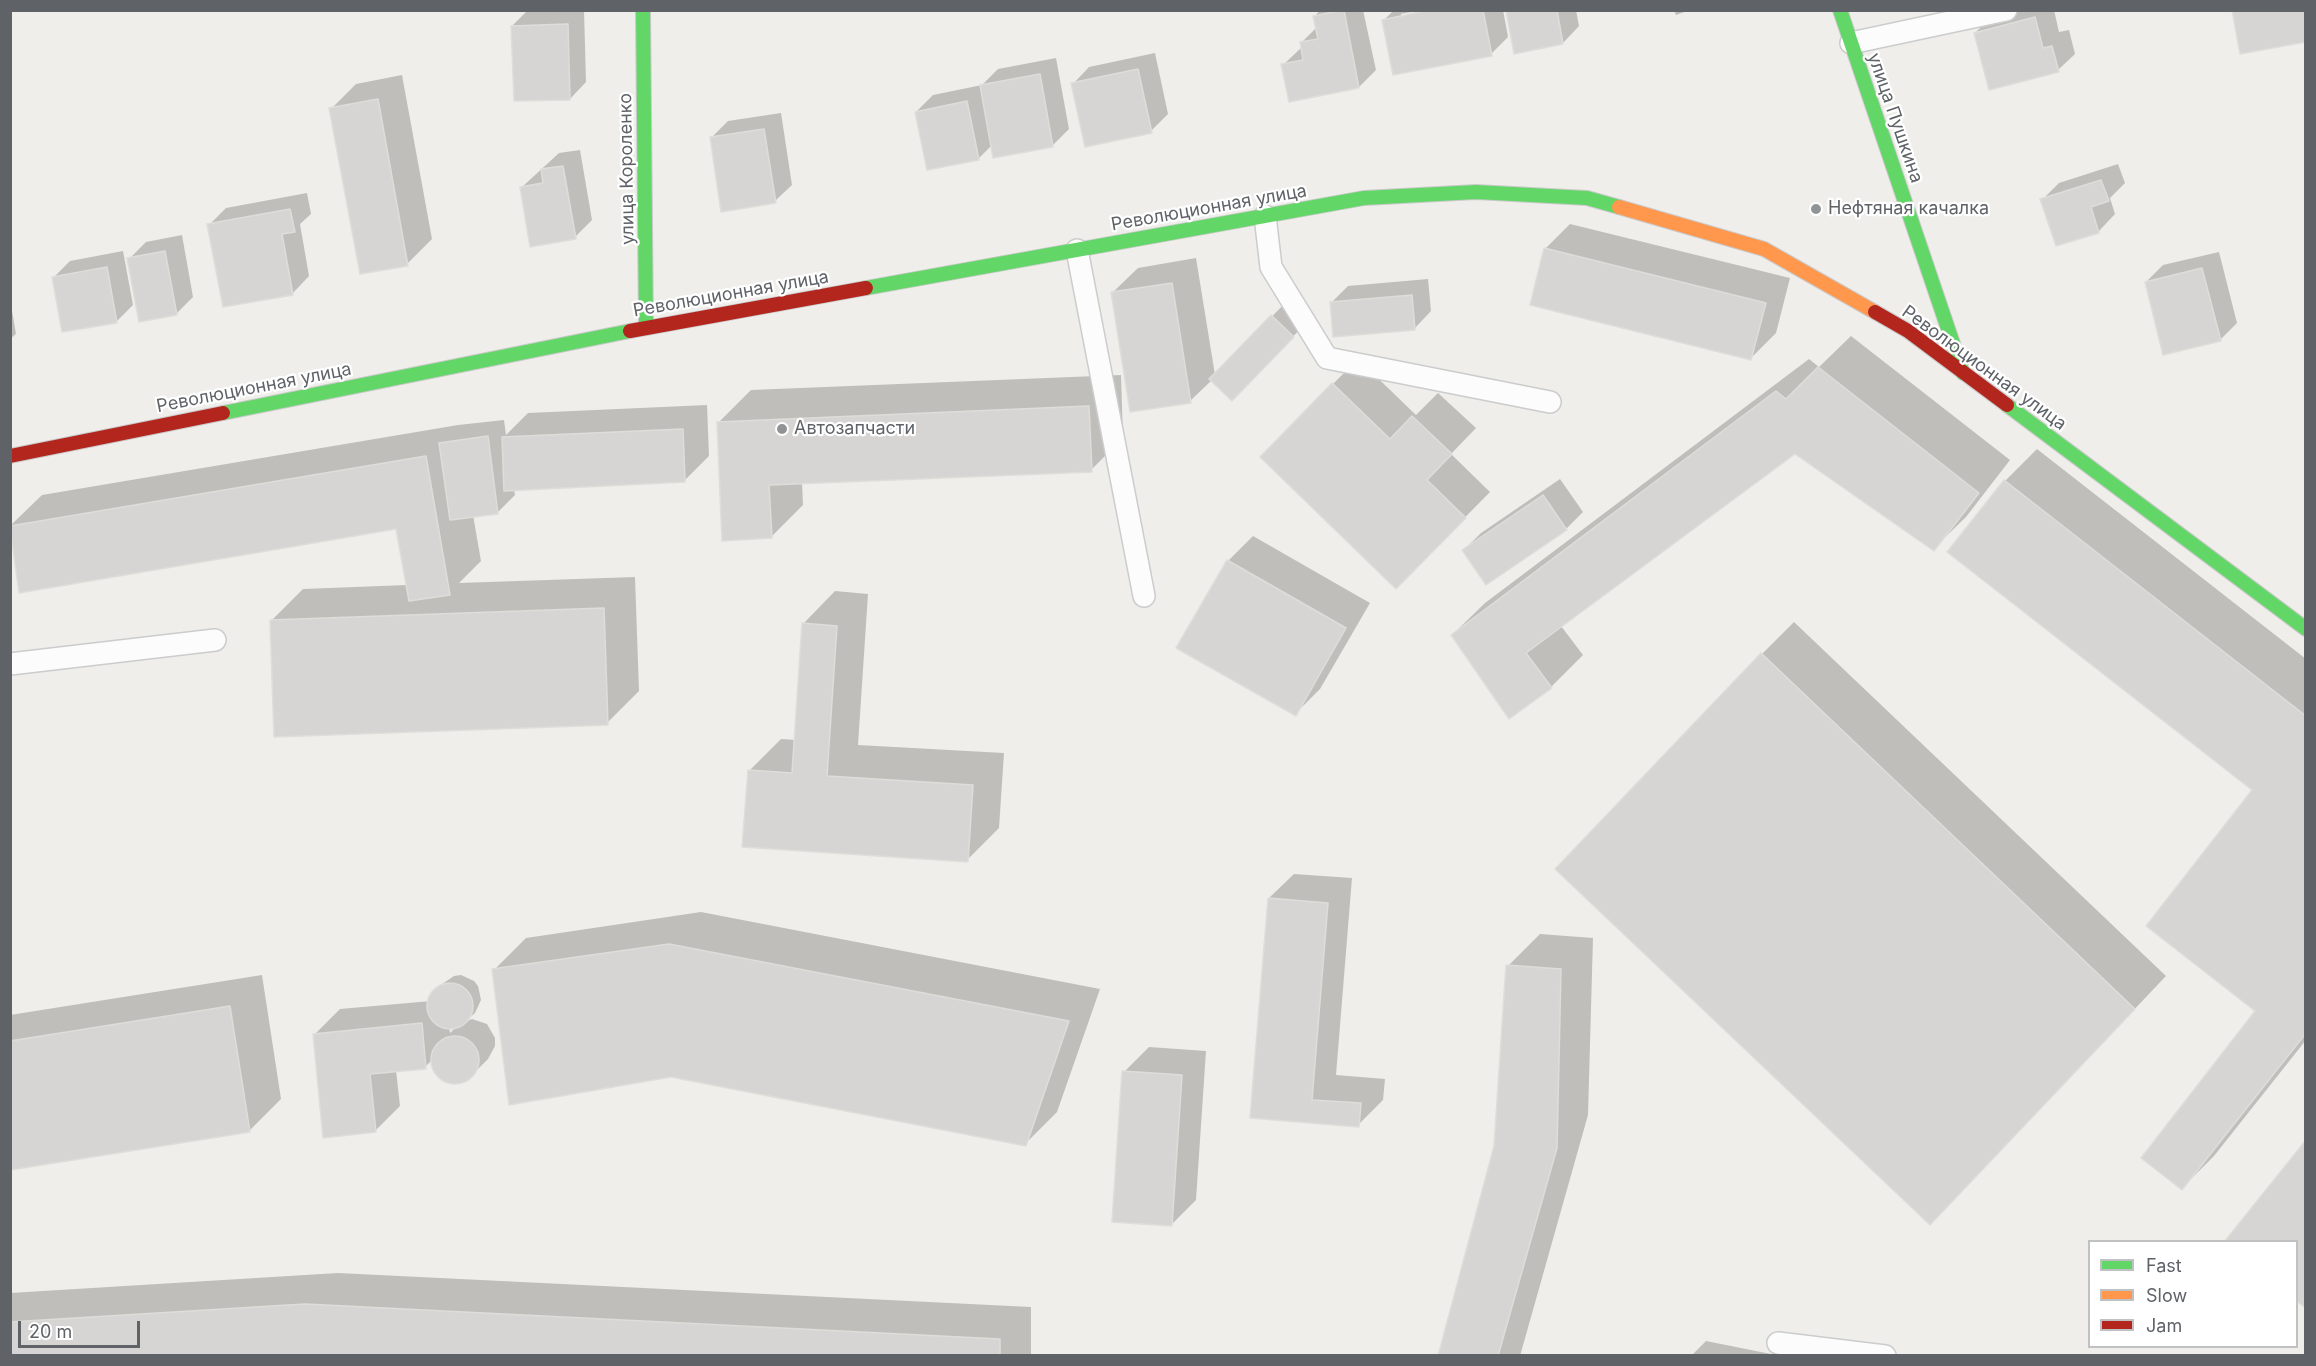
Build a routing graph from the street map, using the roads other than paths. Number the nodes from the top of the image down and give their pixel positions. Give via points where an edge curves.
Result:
1 (644, 10) edge
2 (1840, 10) edge
3 (2006, 10) edge
4 (1851, 43) junction
5 (1265, 216) junction
6 (1077, 250) junction
7 (646, 328) junction
8 (1963, 373) junction
9 (1550, 402) dead end
10 (10, 456) edge
11 (1144, 596) dead end
12 (2306, 629) edge
13 (215, 640) dead end
14 (10, 664) edge
15 (1778, 1343) dead end
16 (1885, 1356) edge

1 - 7 main road, улица Короленко
2 - 4 main road, улица Пушкина
3 - 4 lane
4 - 8 main road, улица Пушкина
5 - 6 main road, Революционная улица
5 - 8 main road, Революционная улица via 1376,197 1476,192 1587,198 1764,249 1908,331
5 - 9 lane via 1271,267 1327,358
6 - 7 main road, Революционная улица
6 - 11 lane
7 - 10 main road, Революционная улица
8 - 12 main road, Революционная улица
13 - 14 lane
15 - 16 lane

